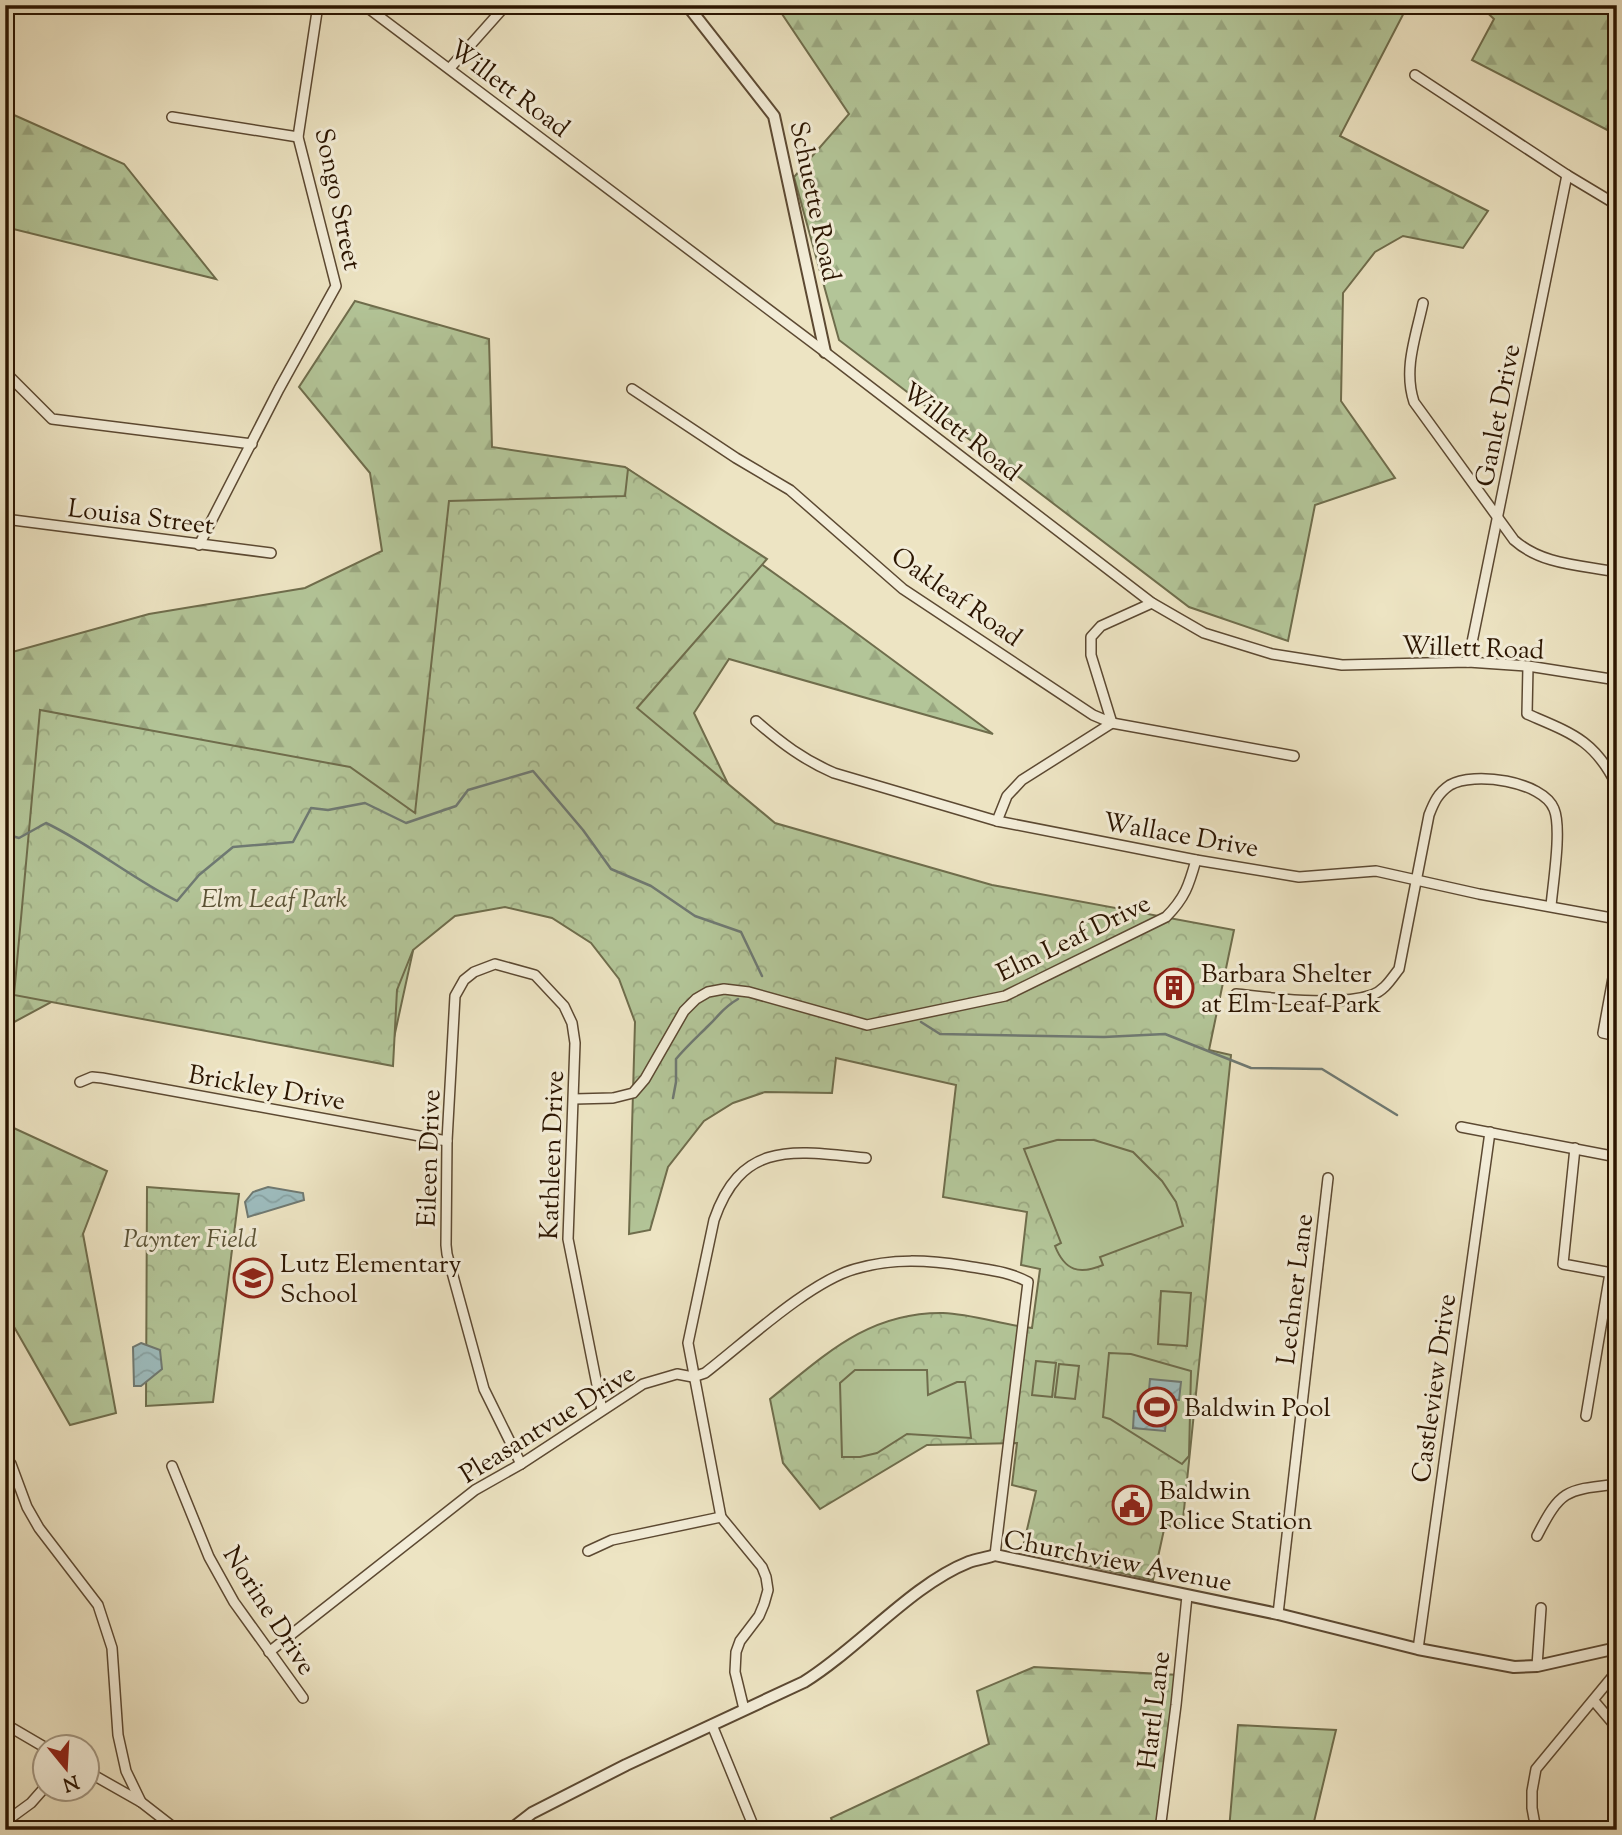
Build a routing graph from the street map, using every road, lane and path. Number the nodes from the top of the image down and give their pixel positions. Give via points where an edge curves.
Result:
1 (317, 5) edge
2 (364, 5) edge
3 (506, 5) edge
4 (687, 5) edge
5 (450, 68) junction
6 (1415, 75) dead end
7 (172, 117) dead end
8 (298, 136) junction
9 (1567, 175) junction
10 (1617, 205) edge
11 (1423, 303) dead end
12 (825, 352) junction
13 (5, 372) edge
14 (632, 389) dead end
15 (252, 444) junction
16 (1497, 518) junction
17 (6, 520) edge
18 (200, 545) junction
19 (271, 553) dead end
20 (1617, 572) edge
21 (1152, 603) junction
22 (1468, 662) junction
23 (1528, 666) junction
24 (1617, 680) edge
25 (756, 721) dead end
26 (1112, 723) junction
27 (1294, 756) dead end
28 (1617, 786) edge
29 (997, 821) junction
30 (1196, 860) junction
31 (1415, 879) junction
32 (1551, 906) junction
33 (1617, 919) edge
34 (1617, 956) edge
35 (474, 972) joint
36 (1236, 994) dead end
37 (1617, 1036) edge
38 (80, 1082) dead end
39 (574, 1099) junction
40 (1461, 1126) dead end
41 (1490, 1132) junction
42 (447, 1141) junction
43 (1575, 1148) junction
44 (1617, 1157) edge
45 (866, 1158) dead end
46 (1328, 1178) dead end
47 (1614, 1274) edge
48 (693, 1377) junction
49 (602, 1410) junction
50 (1586, 1416) dead end
51 (5, 1456) edge
52 (521, 1464) junction
53 (172, 1466) dead end
54 (1617, 1484) edge
55 (722, 1517) junction
56 (1537, 1536) dead end
57 (589, 1551) dead end
58 (995, 1555) junction
59 (1187, 1596) junction
60 (1541, 1608) dead end
61 (1278, 1614) junction
62 (1617, 1648) edge
63 (1418, 1649) junction
64 (270, 1651) junction
65 (1537, 1666) junction
66 (1617, 1671) edge
67 (303, 1698) dead end
68 (1594, 1701) junction
69 (744, 1709) junction
70 (5, 1724) edge
71 (712, 1725) junction
72 (1617, 1728) edge
73 (32, 1740) edge
74 (102, 1780) edge
75 (32, 1802) edge
76 (141, 1802) junction
77 (5, 1822) edge
78 (177, 1830) edge
79 (510, 1830) edge
80 (755, 1830) edge
81 (1160, 1830) edge
82 (1536, 1830) edge

1 - 8 street, Songo Street
2 - 5 street, Willett Road
3 - 5 street
4 - 12 street, Schuette Road via 774,116
5 - 12 street, Willett Road
6 - 9 street
7 - 8 street
8 - 15 street, Songo Street via 336,286
9 - 10 street
9 - 16 street, Ganlet Drive
11 - 16 street via 1409,388 1414,402
12 - 21 street, Willett Road
13 - 15 street via 52,419
14 - 26 street, Oakleaf Road via 790,490 903,589 1093,715
15 - 18 street, Songo Street
16 - 20 street via 1528,553
16 - 22 street, Ganlet Drive
17 - 18 street, Louisa Street
18 - 19 street, Louisa Street
21 - 22 street, Willett Road via 1204,633 1272,654 1342,665
21 - 26 street via 1101,626 1091,637 1091,655
22 - 23 street, Willett Road
23 - 24 street, Willett Road
23 - 28 street via 1527,714 1579,737 1599,755
25 - 29 street, Wallace Drive via 784,745 834,773
26 - 27 street, Oakleaf Road
26 - 29 street via 1022,780 1007,796
29 - 30 street, Wallace Drive
30 - 31 street, Wallace Drive via 1299,877 1376,871
30 - 39 street, Elm Leaf Drive via 1181,902 1166,918 1005,996 867,1025 749,992 708,992 684,1011 633,1093
31 - 32 street, Wallace Drive
31 - 32 street via 1435,798 1452,784 1487,779 1529,787 1554,807 1557,823
31 - 36 street via 1399,969 1386,987 1373,995 1305,1001
32 - 33 street, Wallace Drive
34 - 37 street via 1603,1033
35 - 39 street, Kathleen Drive via 495,964 535,975 564,1006 575,1043
35 - 42 street, Eileen Drive via 455,996
38 - 42 street, Brickley Drive via 102,1078
39 - 49 street, Kathleen Drive via 568,1239
40 - 41 street
41 - 43 street
41 - 63 street, Castleview Drive
42 - 52 street, Eileen Drive via 447,1254 484,1390
43 - 44 street
43 - 47 street via 1563,1265
45 - 48 street via 797,1153 773,1156 752,1163 733,1182 714,1220 688,1343
46 - 61 street, Lechner Lane
47 - 50 street
48 - 49 street, Pleasantvue Drive via 677,1374 643,1384
48 - 55 street
48 - 58 street, Pleasantvue Drive via 705,1373 791,1305 852,1270 935,1261 1013,1273 1028,1282
49 - 52 street, Pleasantvue Drive
51 - 76 street via 39,1528 98,1605 112,1648 118,1735 130,1783
52 - 64 street, Pleasantvue Drive via 475,1490
53 - 64 street, Norine Drive via 209,1557
54 - 56 street via 1577,1489 1562,1497
55 - 57 street via 612,1540
55 - 69 street via 762,1567 768,1590 759,1616 736,1652 735,1672
58 - 59 street, Churchview Avenue
58 - 69 street, Churchview Avenue via 942,1576 828,1667
59 - 61 street, Churchview Avenue
59 - 81 street, Hartl Lane
60 - 65 street
61 - 63 street, Churchview Avenue
62 - 65 street, Churchview Avenue
63 - 65 street, Churchview Avenue via 1514,1667
64 - 67 street, Norine Drive
66 - 68 street
68 - 72 street
68 - 82 street via 1536,1769 1532,1808
69 - 71 street, Churchview Avenue
70 - 73 street
71 - 79 street, Churchview Avenue via 532,1813
71 - 80 street
74 - 76 street
75 - 77 street
76 - 78 street

